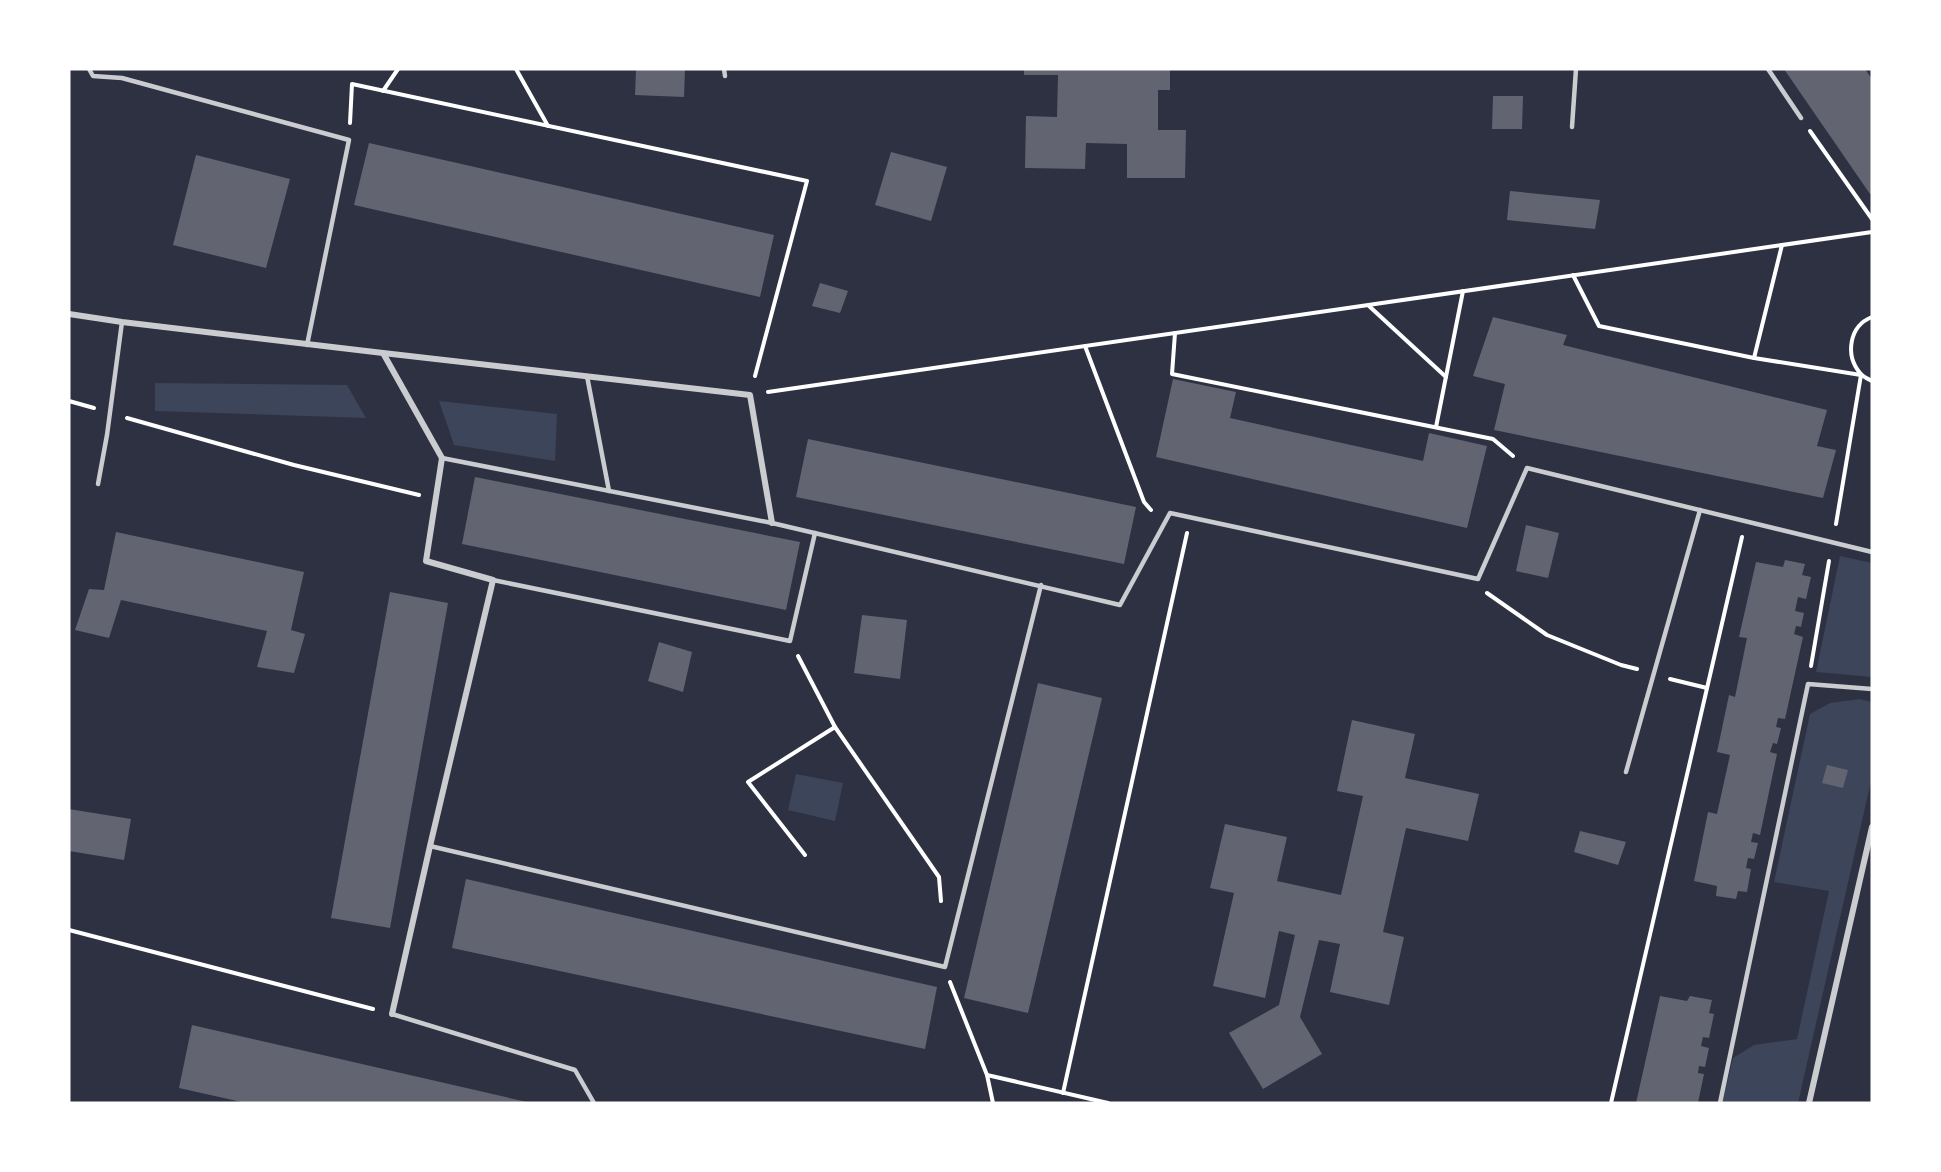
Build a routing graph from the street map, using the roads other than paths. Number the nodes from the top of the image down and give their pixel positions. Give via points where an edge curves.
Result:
1 (89, 69) edge
2 (724, 69) edge
3 (1576, 69) edge
4 (1768, 69) edge
5 (725, 76) dead end
6 (1801, 118) road end
7 (1572, 127) dead end
8 (69, 314) edge
9 (122, 322) junction
10 (308, 345) junction
11 (382, 353) junction
12 (587, 376) junction
13 (442, 458) junction
14 (98, 484) dead end
15 (609, 491) junction
16 (1700, 510) junction
17 (772, 523) junction
18 (815, 533) junction
19 (1872, 552) edge
20 (493, 580) junction
21 (1041, 585) junction
22 (1872, 688) edge
23 (1626, 772) dead end
24 (1872, 827) edge
25 (430, 846) junction
26 (393, 1014) joint
27 (594, 1103) edge
28 (1720, 1103) edge
29 (1809, 1103) edge

1 - 10 lane via 93,76 122,78 349,140
2 - 5 lane
3 - 7 lane
4 - 6 lane
8 - 9 street
9 - 10 street
9 - 14 lane
10 - 11 street
11 - 12 street
11 - 13 street
12 - 15 lane
12 - 17 street via 750,395
13 - 15 lane
13 - 20 street via 426,561
15 - 17 lane
16 - 19 lane
16 - 21 lane via 1527,468 1478,579 1170,513 1120,605
16 - 23 lane
17 - 18 lane
18 - 20 lane via 790,640
18 - 21 lane
20 - 25 street
21 - 25 lane via 945,967
22 - 28 lane via 1808,684
24 - 29 street
25 - 26 street
26 - 27 lane via 576,1070

